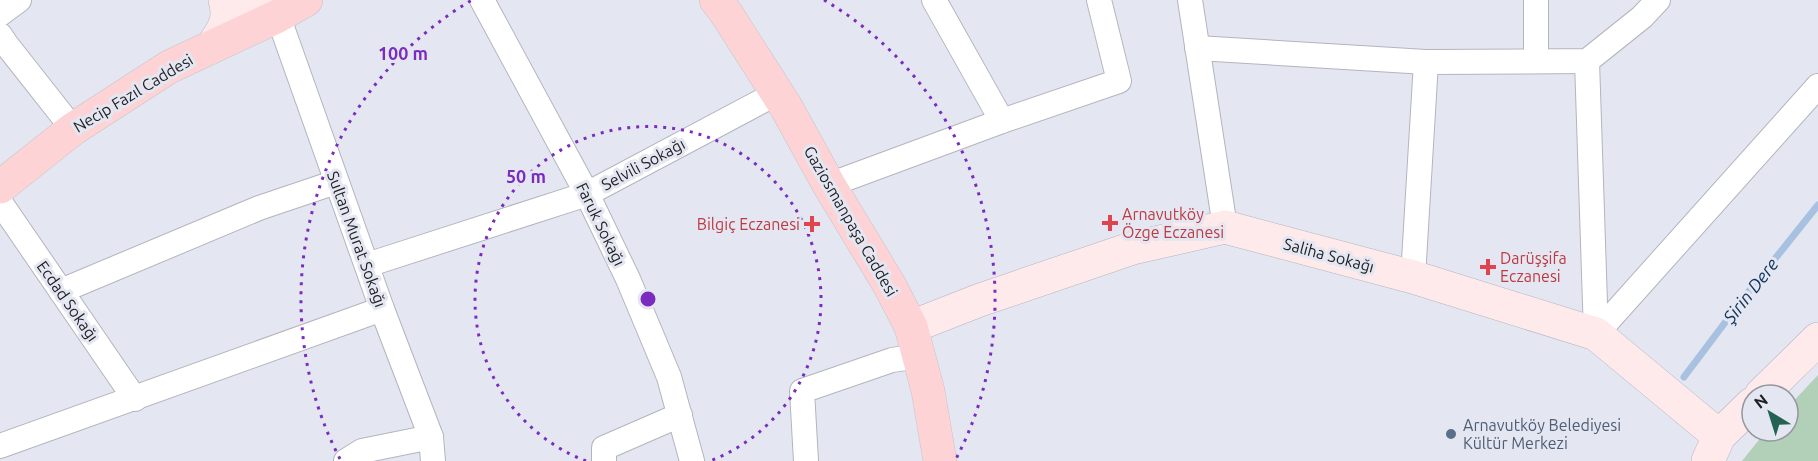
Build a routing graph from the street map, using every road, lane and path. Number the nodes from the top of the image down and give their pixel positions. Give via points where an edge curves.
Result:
1 (20, 0) edge
2 (225, 0) edge
3 (247, 0) edge
4 (306, 0) edge
5 (482, 0) edge
6 (716, 0) edge
7 (934, 0) edge
8 (1099, 0) edge
9 (1190, 0) edge
10 (1536, 0) edge
11 (1658, 0) edge
12 (0, 14) edge
13 (278, 16) junction
14 (0, 35) edge
15 (212, 47) junction
16 (1197, 48) junction
17 (1536, 61) junction
18 (1587, 61) junction
19 (1426, 62) junction
20 (1818, 86) edge
21 (777, 93) junction
22 (1002, 121) junction
23 (73, 129) junction
24 (336, 182) junction
25 (829, 185) junction
26 (0, 187) edge
27 (587, 194) junction
28 (0, 202) edge
29 (1224, 227) junction
30 (367, 265) junction
31 (1413, 277) junction
32 (61, 291) junction
33 (382, 309) junction
34 (1596, 334) junction
35 (1818, 339) edge
36 (915, 341) junction
37 (1773, 383) edge
38 (135, 399) junction
39 (680, 415) junction
40 (1740, 418) edge
41 (430, 437) junction
42 (0, 446) edge
43 (1714, 448) edge
44 (0, 458) edge
45 (5, 461) edge
46 (346, 461) edge
47 (433, 461) edge
48 (604, 461) edge
49 (692, 461) edge
50 (806, 461) edge
51 (940, 461) edge

1 - 12 street
2 - 15 street via 229,13
3 - 13 street
4 - 13 main road
5 - 27 street, Faruk Sokağı
6 - 21 main road, Gaziosmanpaşa Caddesi
7 - 22 street
8 - 22 street via 1119,81
9 - 16 street
10 - 17 street
11 - 18 street
13 - 15 main road, Necip Fazıl Caddesi
13 - 24 street, Sultan Murat Sokağı
14 - 23 street
15 - 23 main road, Necip Fazıl Caddesi via 170,67
16 - 19 street
16 - 29 street
17 - 18 street
17 - 19 street
18 - 34 street
19 - 31 street
20 - 34 street
21 - 25 main road, Gaziosmanpaşa Caddesi
21 - 27 street, Selvili Sokağı
22 - 25 street
23 - 26 main road, Necip Fazıl Caddesi
24 - 30 street, Sultan Murat Sokağı
24 - 32 street via 259,208
25 - 36 main road, Gaziosmanpaşa Caddesi via 890,286
27 - 30 street, Selvili Sokağı
27 - 39 street, Faruk Sokağı via 633,290 669,377
28 - 32 street, Ecdad Sokağı
29 - 31 street, Saliha Sokağı
29 - 36 street, Saliha Sokağı via 1133,248 980,300
30 - 33 street, Sultan Murat Sokağı
31 - 34 street, Saliha Sokağı
32 - 38 street, Ecdad Sokağı
33 - 38 street
33 - 41 street, Sultan Murat Sokağı
34 - 43 street, Saliha Sokağı
35 - 37 street
36 - 50 street via 892,360 802,391
36 - 51 main road, Gaziosmanpaşa Caddesi
38 - 42 street
39 - 48 street via 604,448
39 - 49 street, Faruk Sokağı
40 - 43 street
41 - 46 street via 362,451
41 - 47 street, Sultan Murat Sokağı
44 - 45 street

